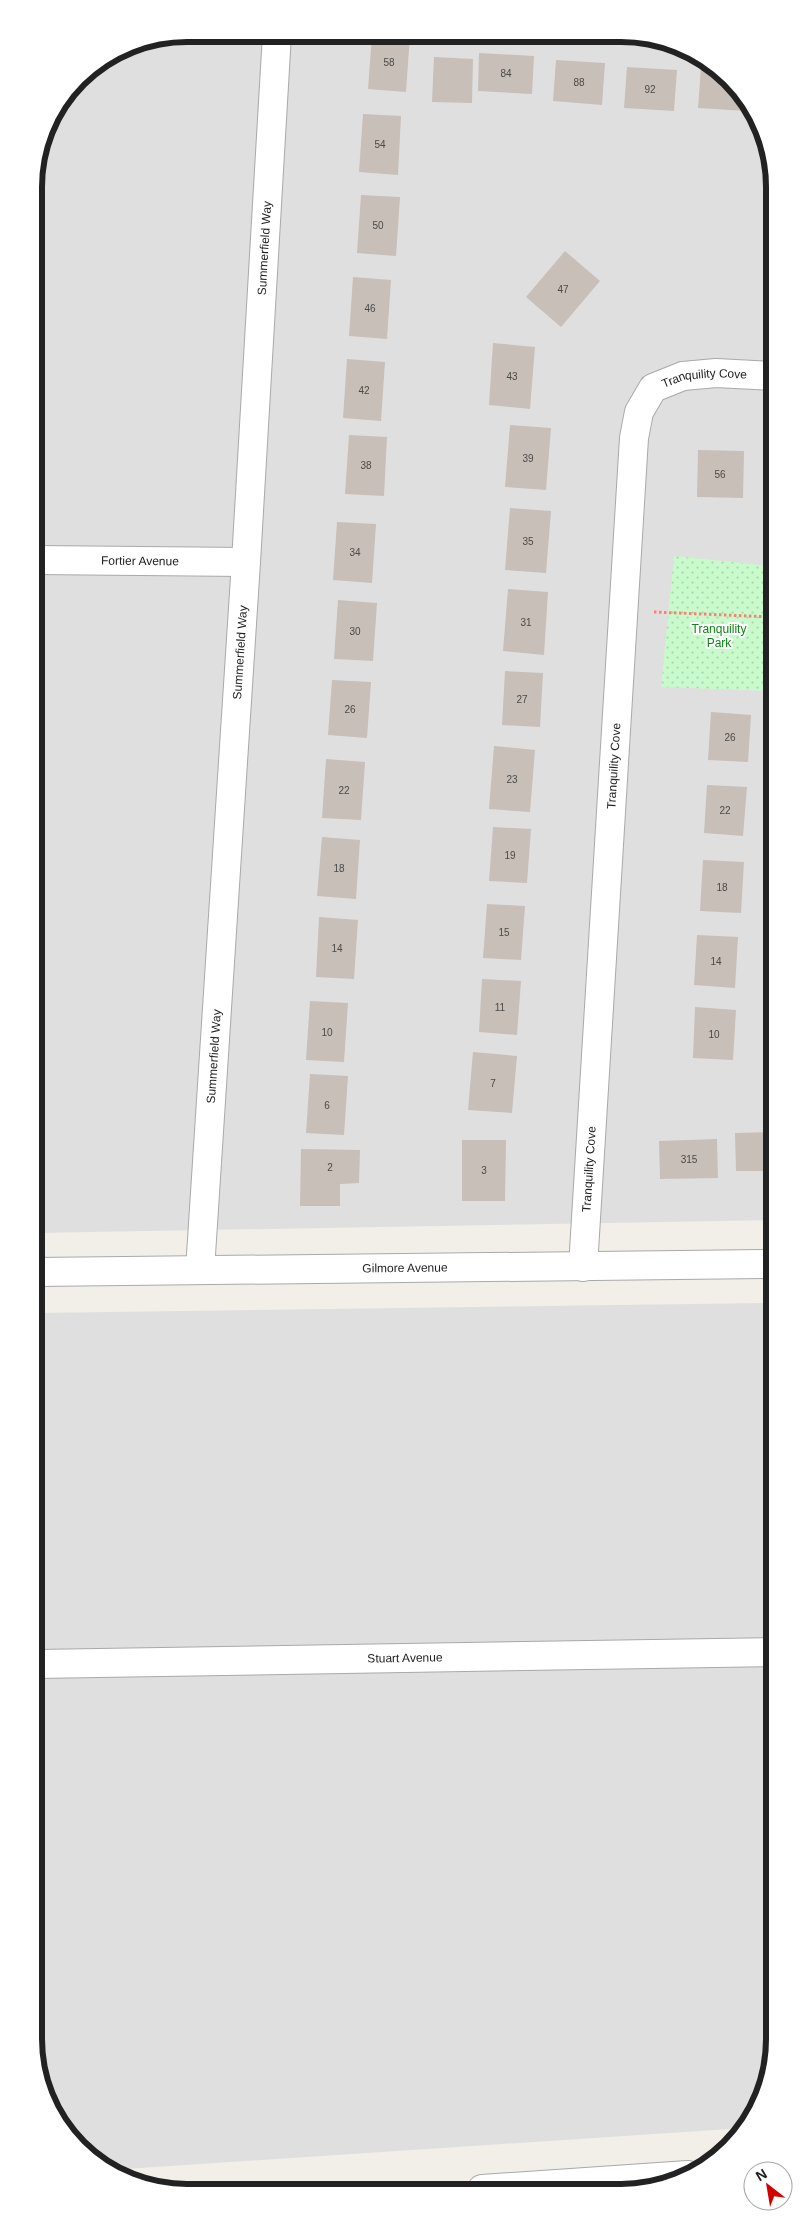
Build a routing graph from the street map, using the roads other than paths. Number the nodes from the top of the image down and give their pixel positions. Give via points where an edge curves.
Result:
1 (277, 42) edge
2 (766, 376) edge
3 (43, 560) edge
4 (246, 562) junction
5 (765, 1264) edge
6 (583, 1267) junction
7 (200, 1270) junction
8 (42, 1272) edge
9 (765, 1652) edge
10 (42, 1664) edge
11 (665, 2177) edge
12 (556, 2184) edge

1 - 4 street, Summerfield Way
2 - 6 street, Tranquility Cove via 716,372 683,376 653,388 639,412 634,438
3 - 4 street, Fortier Avenue
4 - 7 street, Summerfield Way
5 - 6 street, Gilmore Avenue
6 - 7 street, Gilmore Avenue
7 - 8 street, Gilmore Avenue
9 - 10 street, Stuart Avenue
11 - 12 street

